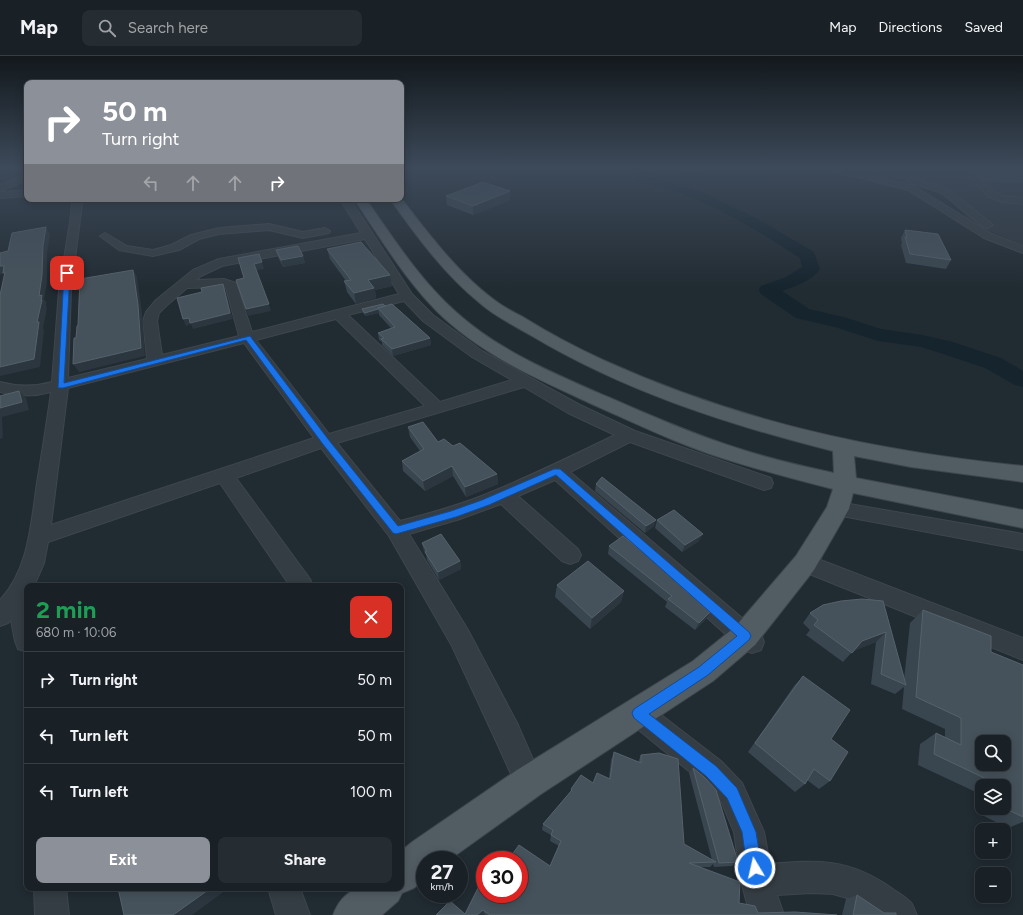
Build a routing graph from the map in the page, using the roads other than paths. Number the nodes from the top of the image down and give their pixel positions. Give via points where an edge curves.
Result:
1 (77, 209) edge
2 (351, 209) edge
3 (367, 209) edge
4 (404, 209) edge
5 (946, 209) edge
6 (968, 209) edge
7 (367, 235) junction
8 (105, 236) dead end
9 (348, 239) junction
10 (1023, 241) edge
11 (1023, 250) edge
12 (183, 284) junction
13 (408, 296) junction
14 (338, 313) junction
15 (247, 338) junction
16 (155, 361) junction
17 (524, 382) junction
18 (60, 386) junction
19 (0, 387) edge
20 (436, 407) junction
21 (629, 435) junction
22 (325, 441) junction
23 (843, 446) junction
24 (557, 471) junction
25 (1023, 474) edge
26 (224, 476) junction
27 (764, 483) dead end
28 (846, 484) junction
29 (504, 495) junction
30 (838, 509) junction
31 (1023, 519) edge
32 (396, 530) junction
33 (39, 537) junction
34 (1023, 542) edge
35 (570, 555) dead end
36 (805, 563) junction
37 (300, 583) edge
38 (18, 596) junction
39 (0, 616) edge
40 (24, 626) edge
41 (749, 639) junction
42 (1023, 649) edge
43 (638, 713) junction
44 (529, 782) junction
45 (404, 872) edge
46 (757, 881) junction
47 (50, 891) edge
48 (285, 891) edge
49 (381, 891) edge
50 (52, 915) edge
51 (293, 915) edge
52 (352, 915) edge
53 (767, 915) edge
54 (900, 915) edge

1 - 18 street via 65,290
2 - 7 street
3 - 28 main road via 418,282 466,328 506,355 558,383 651,423 732,453
4 - 23 main road via 463,282 489,303 554,343 638,383 684,401
5 - 11 street via 982,232
6 - 10 street via 990,227
7 - 9 street
7 - 13 street
8 - 9 street via 123,248 153,253 175,248 203,234 219,231 273,228 303,235 334,231
9 - 12 street via 219,263 197,273
12 - 15 street via 224,283 232,286
12 - 16 street via 153,312 150,321
13 - 14 street
13 - 17 street via 428,318 477,354
14 - 15 street
14 - 20 street
15 - 16 street
15 - 22 street
16 - 18 street
17 - 20 street
17 - 21 street
18 - 19 street via 36,391 17,391
18 - 33 street
20 - 22 street
21 - 24 street
21 - 27 street
22 - 26 street
22 - 32 street
23 - 25 main road via 978,470
23 - 28 main road
24 - 29 street
24 - 41 street
26 - 33 street
26 - 37 street
28 - 30 main road
28 - 31 main road
29 - 32 street via 453,514
29 - 35 street
30 - 34 street
30 - 36 main road
32 - 44 street via 460,638
33 - 38 street via 32,563
36 - 41 main road
36 - 42 street
38 - 39 street
38 - 40 street
41 - 43 main road
43 - 44 main road
43 - 46 street via 711,771 732,793 749,832
44 - 45 main road
46 - 53 street
46 - 54 street via 828,877 844,880 873,894
47 - 50 street
48 - 51 street
49 - 52 main road

